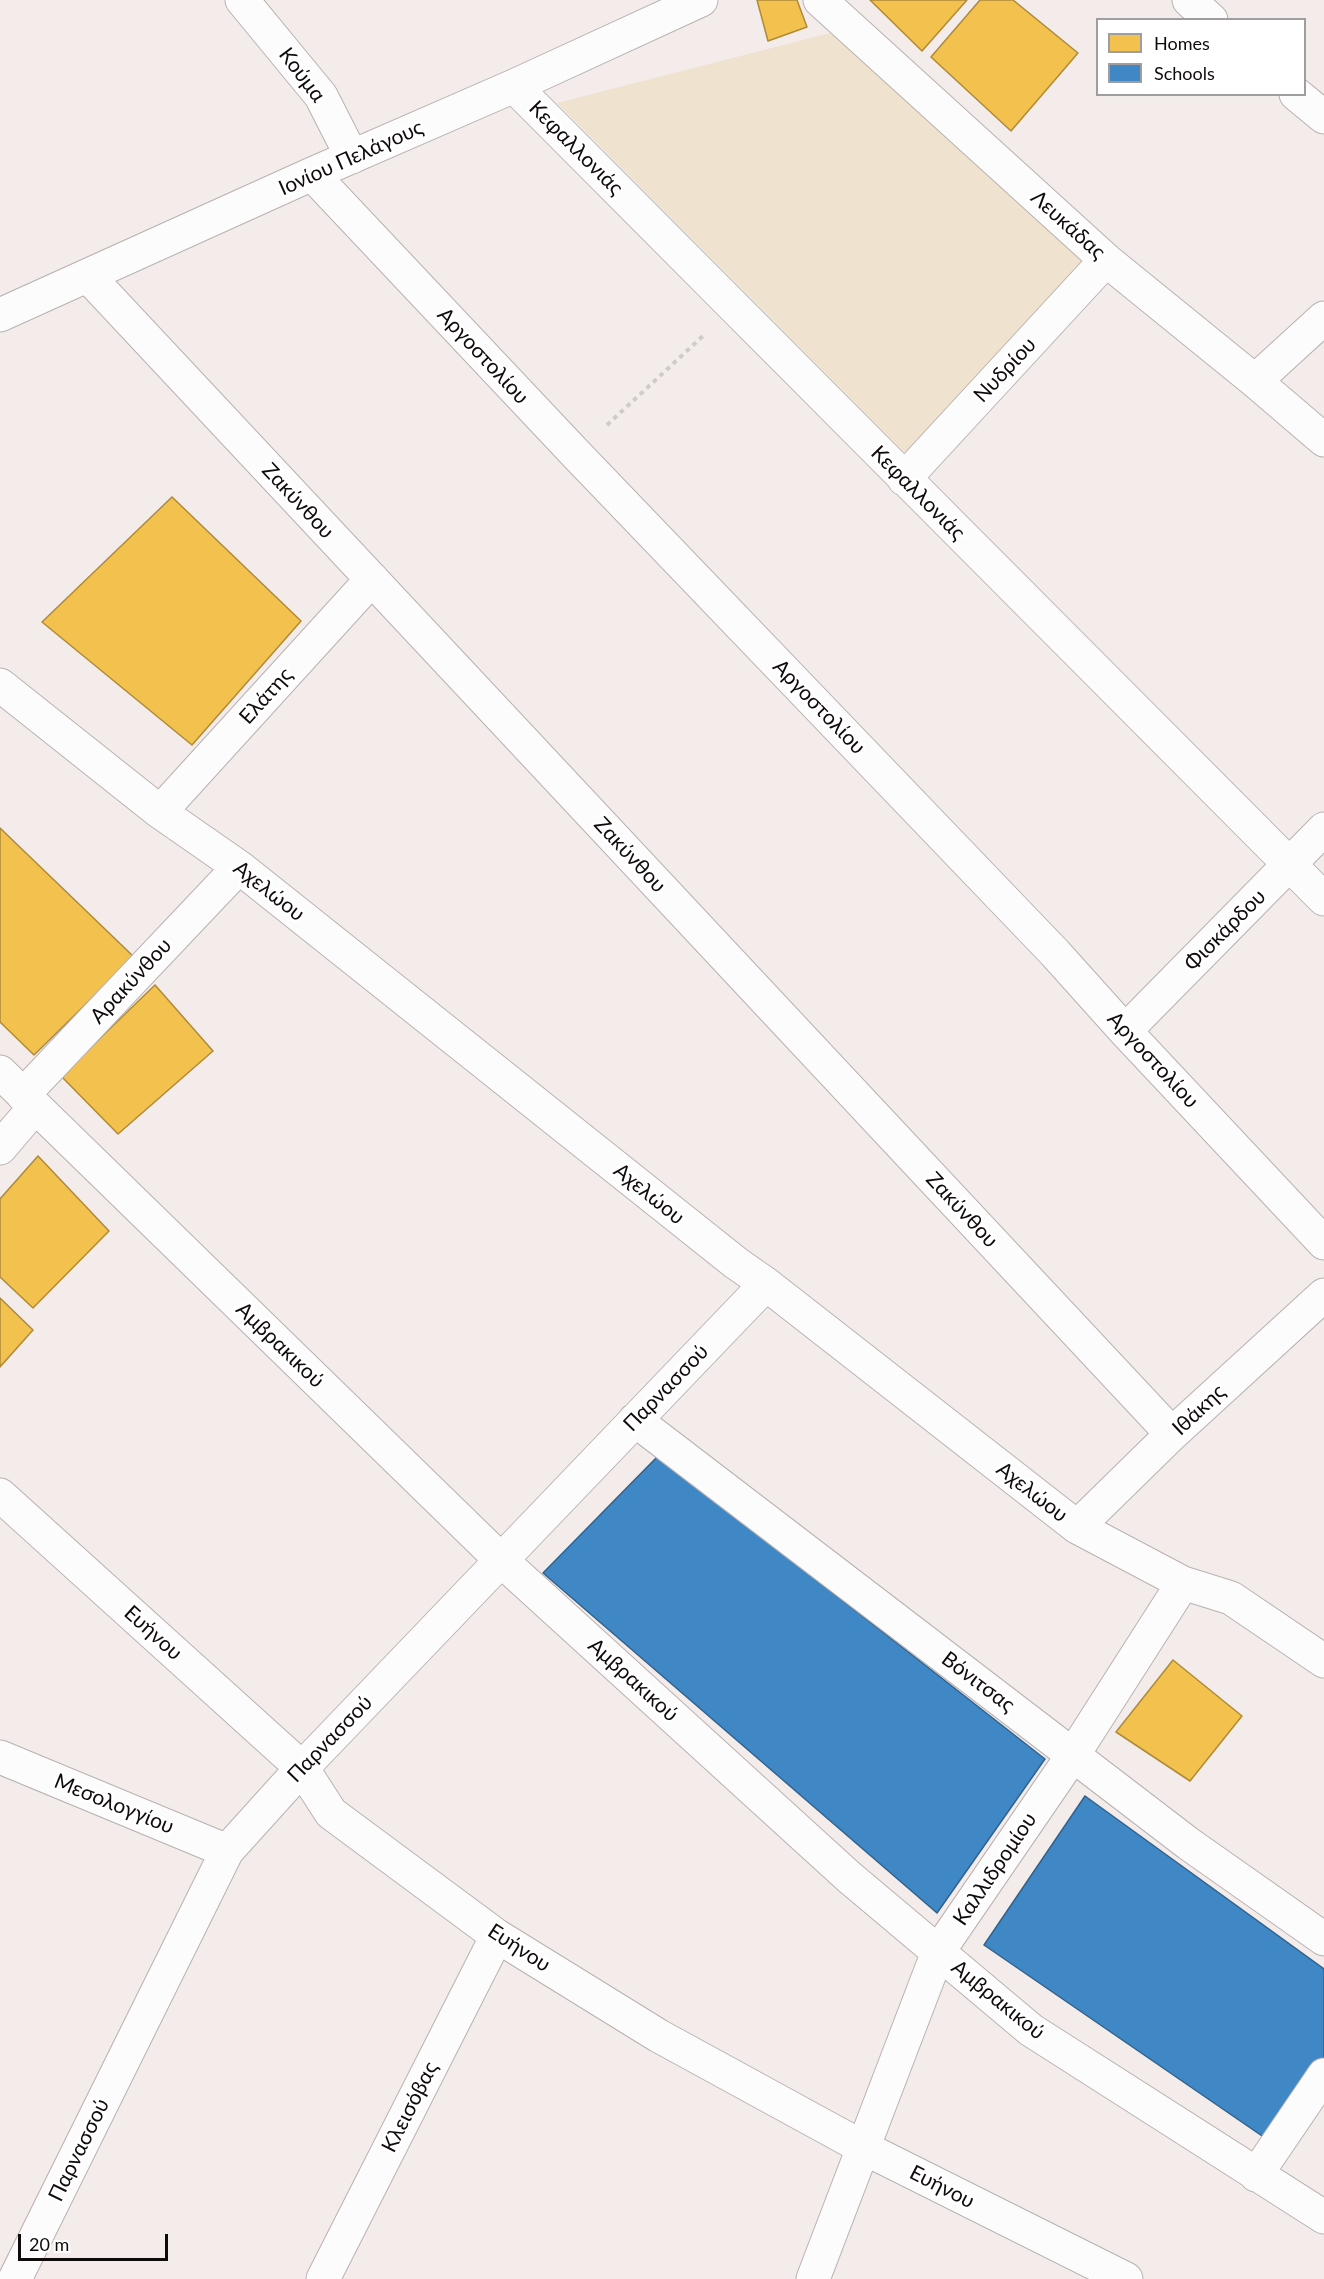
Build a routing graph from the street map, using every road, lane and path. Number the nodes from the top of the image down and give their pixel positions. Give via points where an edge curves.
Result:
1 (242, 0) edge
2 (701, 0) edge
3 (820, 0) edge
4 (1189, 0) edge
5 (1209, 18) edge
6 (514, 86) junction
7 (1298, 96) edge
8 (1324, 117) edge
9 (352, 157) junction
10 (312, 174) junction
11 (1106, 260) junction
12 (88, 276) junction
13 (734, 307) junction
14 (0, 315) edge
15 (1324, 318) edge
16 (1255, 381) junction
17 (1324, 441) edge
18 (576, 454) junction
19 (904, 479) junction
20 (372, 579) junction
21 (0, 685) edge
22 (160, 812) junction
23 (1324, 829) edge
24 (1289, 865) junction
25 (239, 867) junction
26 (1324, 898) edge
27 (1125, 1031) junction
28 (0, 1072) edge
29 (29, 1101) junction
30 (0, 1148) edge
31 (1324, 1243) edge
32 (766, 1284) junction
33 (1324, 1295) edge
34 (635, 1420) junction
35 (1172, 1434) junction
36 (0, 1495) edge
37 (1077, 1527) junction
38 (502, 1561) junction
39 (1183, 1583) junction
40 (1324, 1661) edge
41 (1073, 1755) junction
42 (0, 1757) edge
43 (302, 1768) junction
44 (227, 1851) junction
45 (496, 1936) junction
46 (1324, 1939) edge
47 (938, 1952) junction
48 (1324, 2075) edge
49 (864, 2148) junction
50 (1256, 2175) junction
51 (1324, 2217) edge
52 (15, 2279) edge
53 (323, 2279) edge
54 (813, 2279) edge
55 (1126, 2279) edge

1 - 9 street, Κούμα via 321,96
2 - 6 street, Ιονίου Πελάγους
3 - 11 street, Λευκάδας
4 - 5 street
6 - 9 street, Ιονίου Πελάγους
6 - 13 street, Κεφαλλονιάς
7 - 8 street
9 - 10 street, Ιονίου Πελάγους
10 - 12 street, Ιονίου Πελάγους
10 - 18 street, Αργοστολίου
11 - 16 street, Λευκάδας
11 - 19 street, Νυδρίου
12 - 14 street, Ιονίου Πελάγους
12 - 20 street, Ζακύνθου
13 - 18 path
13 - 19 street, Κεφαλλονιάς
15 - 16 street
16 - 17 street, Λευκάδας
18 - 27 street, Αργοστολίου via 1047,944
19 - 24 street, Κεφαλλονιάς
20 - 22 street, Ελάτης
20 - 35 street, Ζακύνθου
21 - 22 street, Αχελώου
22 - 25 street, Αχελώου
23 - 24 street, Φισκάρδου
24 - 26 street, Κεφαλλονιάς
24 - 27 street, Φισκάρδου
25 - 29 street, Αρακύνθου
25 - 32 street, Αχελώου
27 - 31 street, Αργοστολίου
28 - 29 street, Αμβρακικού
29 - 30 street, Αρακύνθου
29 - 38 street, Αμβρακικού
32 - 34 street, Παρνασσού
32 - 37 street, Αχελώου
33 - 35 street, Ιθάκης
34 - 38 street, Παρνασσού
34 - 41 street, Βόνιτσας
35 - 37 street, Ιθάκης
36 - 43 street, Ευήνου
37 - 39 street, Αχελώου
38 - 43 street, Παρνασσού
38 - 47 street, Αμβρακικού via 849,1877
39 - 40 street, Αχελώου via 1231,1598
39 - 41 street, Καλλιδρομίου
41 - 46 street, Βόνιτσας via 1189,1844
41 - 47 street, Καλλιδρομίου
42 - 44 street, Μεσολογγίου
43 - 44 street, Παρνασσού
43 - 45 street, Ευήνου via 331,1813
44 - 52 street, Παρνασσού
45 - 49 street, Ευήνου via 659,2036
45 - 53 street, Κλεισόβας
47 - 49 street, Καλλιδρομίου
47 - 50 street, Αμβρακικού via 1031,2030
48 - 50 street
49 - 54 street, Καλλιδρομίου
49 - 55 street, Ευήνου
50 - 51 street, Αμβρακικού

